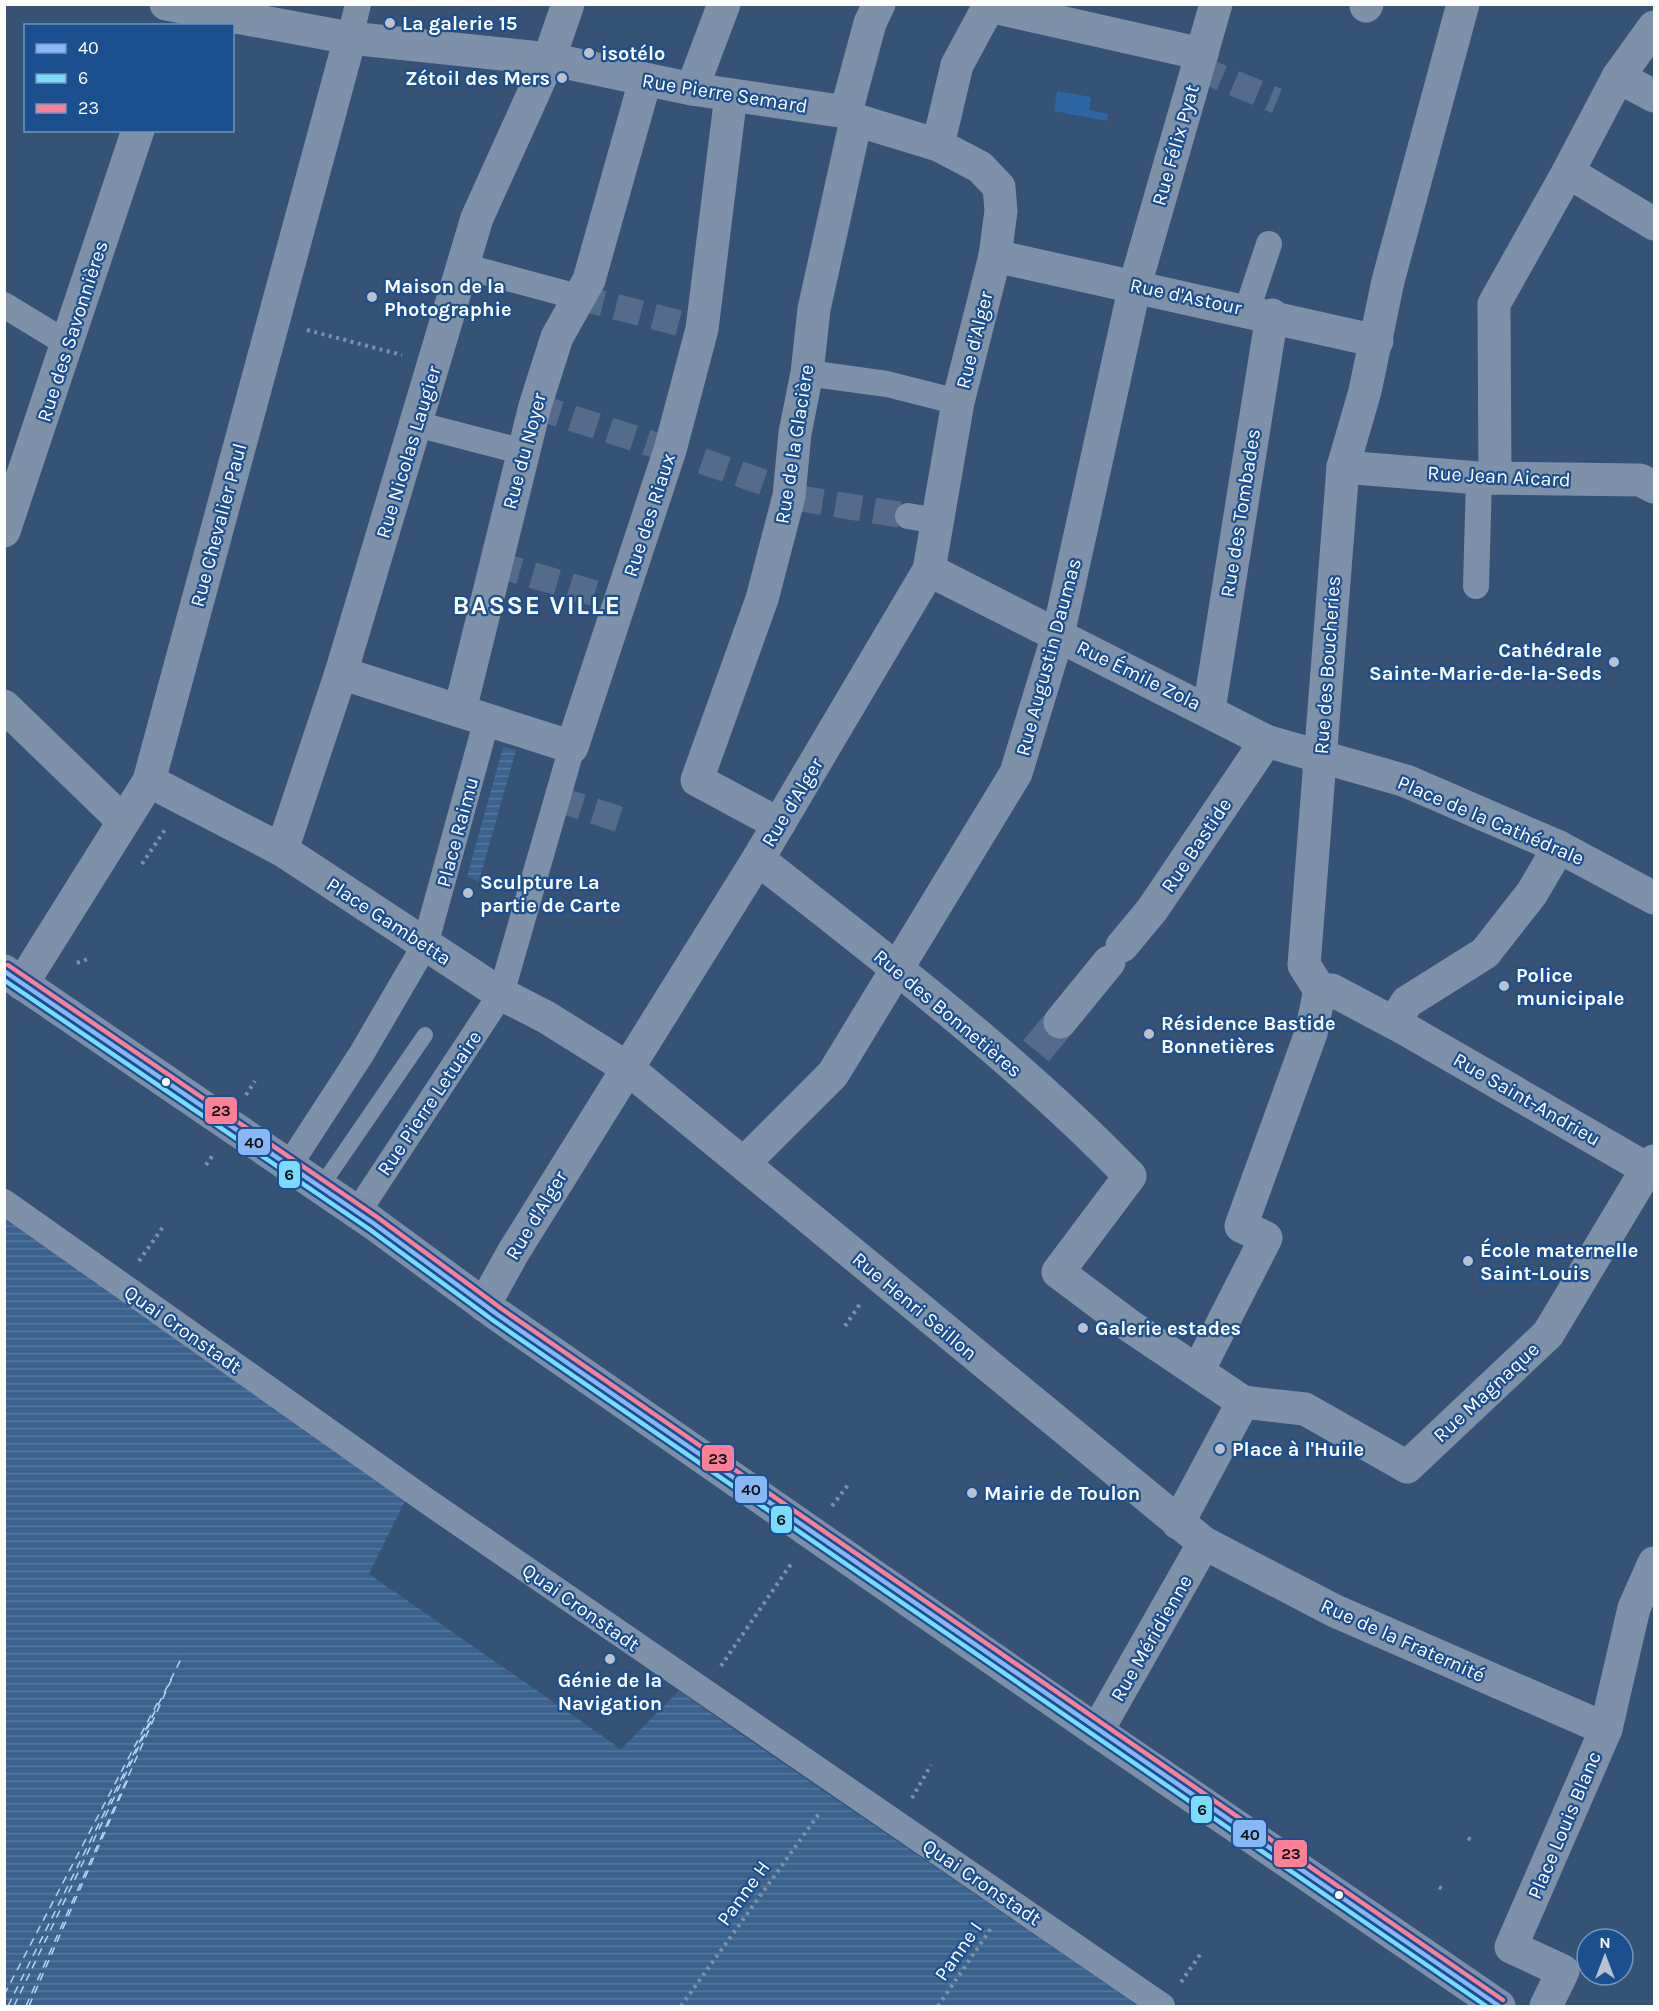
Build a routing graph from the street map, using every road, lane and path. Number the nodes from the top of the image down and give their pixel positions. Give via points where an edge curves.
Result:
1 (358, 4) edge
2 (568, 4) edge
3 (724, 4) edge
4 (879, 4) edge
5 (1216, 4) edge
6 (1463, 4) edge
7 (990, 5) edge
8 (174, 10) edge
9 (1654, 27) edge
10 (350, 38) junction
11 (1202, 54) junction
12 (549, 59) junction
13 (1618, 77) junction
14 (645, 81) junction
15 (692, 89) junction
16 (731, 95) junction
17 (1654, 96) edge
18 (851, 116) junction
19 (137, 132) edge
20 (938, 145) junction
21 (1568, 172) junction
22 (1654, 224) edge
23 (1269, 244) dead end
24 (995, 256) junction
25 (463, 266) junction
26 (1134, 285) junction
27 (578, 297) junction
28 (4, 305) edge
29 (1259, 313) junction
30 (274, 321) junction
31 (1377, 341) junction
32 (68, 344) junction
33 (434, 363) junction
34 (807, 373) junction
35 (958, 402) junction
36 (416, 424) junction
37 (524, 452) junction
38 (1343, 467) junction
39 (1650, 477) edge
40 (1487, 478) junction
41 (4, 531) edge
42 (929, 570) junction
43 (1476, 586) dead end
44 (1058, 635) junction
45 (341, 673) junction
46 (4, 706) edge
47 (1209, 710) junction
48 (474, 714) junction
49 (1266, 741) junction
50 (572, 747) junction
51 (1321, 756) junction
52 (149, 781) junction
53 (184, 799) junction
54 (122, 820) junction
55 (779, 824) junction
56 (1559, 847) junction
57 (282, 850) junction
58 (758, 859) junction
59 (136, 874) dead end
60 (1654, 898) edge
61 (425, 945) junction
62 (898, 969) junction
63 (13, 977) edge
64 (1320, 990) junction
65 (501, 994) junction
66 (1060, 1022) tunnel mouth
67 (1401, 1026) junction
68 (425, 1035) dead end
69 (626, 1067) junction
70 (744, 1163) junction
71 (1651, 1165) edge
72 (288, 1167) junction
73 (320, 1188) junction
74 (4, 1202) edge
75 (357, 1213) junction
76 (163, 1227) dead end
77 (121, 1286) junction
78 (484, 1305) junction
79 (1199, 1370) junction
80 (1243, 1402) junction
81 (848, 1485) dead end
82 (1178, 1523) junction
83 (812, 1532) junction
84 (1204, 1543) junction
85 (1654, 1563) edge
86 (704, 1692) junction
87 (1606, 1729) junction
88 (1097, 1731) junction
89 (823, 1807) dead end
90 (1439, 1887) dead end
91 (1444, 1890) dead end
92 (996, 1921) dead end
93 (681, 2007) edge
94 (938, 2007) edge
95 (1162, 2007) edge
96 (1499, 2007) edge
97 (1546, 2007) edge

1 - 10 street
2 - 12 street, Rue Nicolas Laugier
3 - 15 street
4 - 18 street, Rue de la Glacière via 870,23
5 - 11 street, Rue Félix Pyat
6 - 31 street, Rue des Boucheries via 1388,281
7 - 11 street
7 - 20 street via 957,65
8 - 10 street, Rue Pierre Semard
9 - 13 street
10 - 12 street, Rue Pierre Semard
10 - 30 street, Rue Chevalier Paul
11 - 26 street, Rue Félix Pyat
12 - 14 street, Rue Pierre Semard
12 - 25 street, Rue Nicolas Laugier via 477,218
13 - 17 street
13 - 21 street
14 - 15 street, Rue Pierre Semard
14 - 27 street, Rue du Noyer via 589,280
15 - 16 street, Rue Pierre Semard
16 - 18 street, Rue Pierre Semard
16 - 50 street, Rue des Riaux via 702,329 677,452
18 - 20 street, Rue Pierre Semard
18 - 34 street, Rue de la Glacière via 814,309
19 - 32 street, Rue des Savonnières
20 - 24 street, Rue d'Alger via 980,167 999,187 1001,211
21 - 22 street
21 - 40 street via 1494,304
23 - 29 street
24 - 26 street, Rue d'Astour
24 - 35 street, Rue d'Alger
25 - 27 street
25 - 33 street, Rue Nicolas Laugier
26 - 29 street, Rue d'Astour
26 - 44 street, Rue Augustin Daumas
27 - 37 street, Rue du Noyer via 557,336
28 - 32 street
29 - 31 street, Rue d'Astour
29 - 47 street, Rue des Tombades
30 - 33 path
30 - 52 street, Rue Chevalier Paul
31 - 38 street, Rue des Boucheries
32 - 41 street, Rue des Savonnières
33 - 36 street, Rue Nicolas Laugier
34 - 35 street via 887,384
34 - 55 street, Rue de la Glacière via 789,494 762,599 697,780
35 - 42 street, Rue d'Alger via 923,519
36 - 37 street
36 - 45 street, Rue Nicolas Laugier
37 - 48 street, Rue du Noyer
38 - 40 street, Rue Jean Aicard
38 - 51 street, Rue des Boucheries
39 - 40 street, Rue Jean Aicard
40 - 43 street
42 - 44 street, Rue Émile Zola
42 - 55 street, Rue d'Alger
44 - 47 street, Rue Émile Zola
44 - 62 street, Rue Augustin Daumas via 1016,773
45 - 48 street
45 - 57 street, Rue Nicolas Laugier
46 - 54 street
47 - 49 street, Rue Émile Zola
48 - 50 street
48 - 61 street, Place Raimu
49 - 51 street, Rue Émile Zola
49 - 66 street, Rue Bastide via 1152,910
50 - 65 street, Rue des Riaux
51 - 56 street, Place de la Cathédrale via 1406,781
51 - 64 street, Rue des Boucheries via 1305,965
52 - 53 street, Place Gambetta
52 - 54 street, Rue Chevalier Paul
53 - 57 street, Place Gambetta
53 - 59 path
54 - 63 street, Rue Chevalier Paul
55 - 58 street, Rue d'Alger
56 - 60 street, Place de la Cathédrale
56 - 67 street via 1532,893 1485,953 1407,1002
57 - 61 street, Place Gambetta
58 - 62 street, Rue des Bonnetières
58 - 69 street, Rue d'Alger
61 - 65 street, Place Gambetta
61 - 72 street via 362,1053
62 - 70 street, Rue Augustin Daumas via 833,1074
62 - 79 street, Rue des Bonnetières via 1027,1061 1130,1176 1058,1272 1130,1326
63 - 72 main road
64 - 67 street, Rue Saint-Andrieu via 1332,990
64 - 79 street via 1311,1033 1241,1226 1266,1238
65 - 69 street, Place Gambetta
65 - 75 street, Rue Pierre Letuaire
67 - 71 street, Rue Saint-Andrieu
68 - 73 lane
69 - 70 street, Rue Henri Seillon
69 - 78 street, Rue d'Alger
70 - 82 street, Rue Henri Seillon
71 - 80 street, Rue Magnaque via 1548,1334 1407,1467 1305,1409
72 - 73 main road
73 - 75 main road
74 - 77 street, Quai Cronstadt
75 - 78 main road
76 - 77 path
77 - 86 street, Quai Cronstadt
78 - 83 main road
79 - 80 street
80 - 82 street
81 - 83 path
82 - 84 street, Rue Henri Seillon
83 - 86 path
83 - 88 main road
84 - 87 street, Rue de la Fraternité via 1335,1611
84 - 88 street, Rue Méridienne
85 - 87 street, Place Louis Blanc via 1634,1608
86 - 95 street, Quai Cronstadt
87 - 97 street, Place Louis Blanc via 1511,1947 1563,1971
88 - 96 main road
89 - 93 path, Panne H
90 - 91 path
92 - 94 path, Panne I

